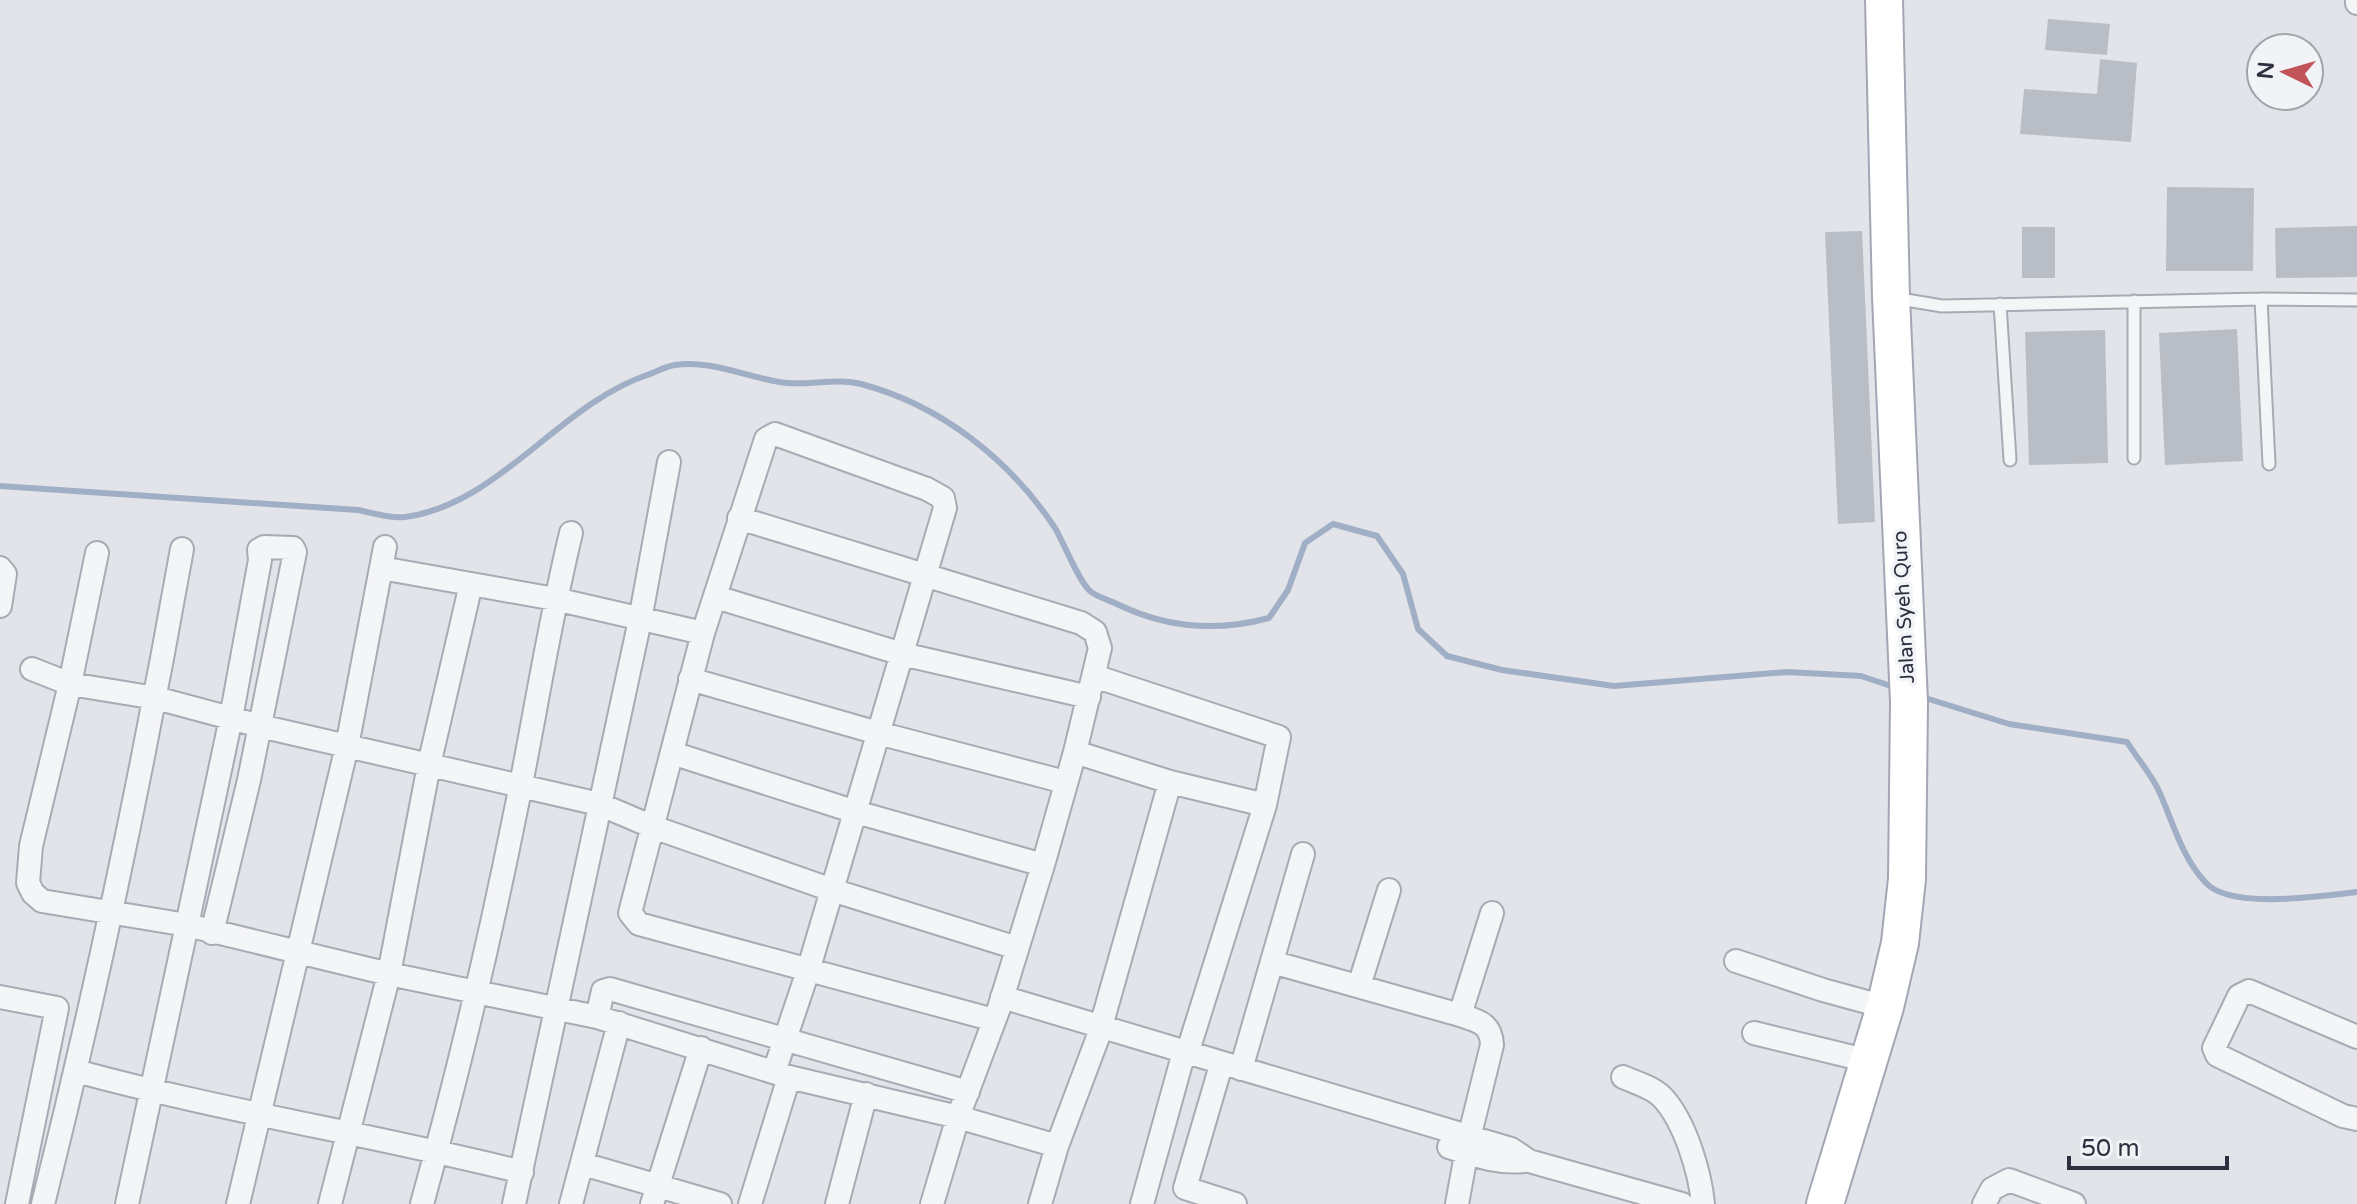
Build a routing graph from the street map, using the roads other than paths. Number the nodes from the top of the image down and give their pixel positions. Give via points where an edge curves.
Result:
1 (1884, 0) edge
2 (1891, 297) junction
3 (2261, 299) junction
4 (2357, 300) edge
5 (2134, 301) junction
6 (2000, 304) junction
7 (2134, 458) dead end
8 (2010, 460) dead end
9 (669, 462) dead end
10 (2269, 464) dead end
11 (739, 518) junction
12 (571, 533) dead end
13 (182, 549) dead end
14 (97, 553) dead end
15 (0, 568) edge
16 (925, 577) junction
17 (471, 584) junction
18 (716, 597) junction
19 (555, 599) junction
20 (0, 606) edge
21 (640, 620) junction
22 (703, 633) junction
23 (902, 654) junction
24 (32, 669) dead end
25 (690, 679) junction
26 (70, 684) junction
27 (1091, 686) junction
28 (156, 698) junction
29 (231, 718) junction
30 (260, 726) junction
31 (878, 733) junction
32 (347, 746) junction
33 (1075, 752) junction
34 (672, 753) junction
35 (429, 765) junction
36 (1065, 782) junction
37 (1170, 782) junction
38 (519, 786) junction
39 (599, 804) junction
40 (1265, 805) junction
41 (856, 812) junction
42 (653, 827) junction
43 (1303, 854) dead end
44 (1043, 865) junction
45 (832, 890) junction
46 (1389, 890) dead end
47 (111, 912) junction
48 (1492, 913) dead end
49 (187, 925) junction
50 (212, 933) junction
51 (1017, 948) junction
52 (299, 953) junction
53 (1736, 961) dead end
54 (1272, 962) junction
55 (808, 971) junction
56 (389, 974) junction
57 (1359, 986) junction
58 (477, 992) junction
59 (0, 997) edge
60 (1885, 1007) junction
61 (556, 1008) junction
62 (998, 1008) junction
63 (1460, 1015) junction
64 (597, 1017) junction
65 (619, 1023) junction
66 (1099, 1032) junction
67 (1754, 1033) dead end
68 (2357, 1037) edge
69 (786, 1040) junction
70 (701, 1048) junction
71 (1184, 1058) junction
72 (1869, 1061) junction
73 (1226, 1068) junction
74 (76, 1071) junction
75 (782, 1074) junction
76 (1623, 1077) dead end
77 (150, 1091) junction
78 (968, 1092) junction
79 (866, 1094) junction
80 (259, 1114) junction
81 (958, 1117) junction
82 (2357, 1119) edge
83 (347, 1131) junction
84 (1468, 1145) junction
85 (1057, 1146) junction
86 (437, 1150) junction
87 (583, 1164) junction
88 (522, 1172) junction
89 (655, 1195) edge
90 (17, 1204) edge
91 (43, 1204) edge
92 (127, 1204) edge
93 (238, 1204) edge
94 (330, 1204) edge
95 (422, 1204) edge
96 (514, 1204) edge
97 (571, 1204) edge
98 (720, 1204) edge
99 (750, 1204) edge
100 (837, 1204) edge
101 (932, 1204) edge
102 (1040, 1204) edge
103 (1142, 1204) edge
104 (1235, 1204) edge
105 (1457, 1204) edge
106 (1682, 1204) edge
107 (1703, 1204) edge
108 (1825, 1204) edge
109 (1984, 1204) edge
110 (2074, 1204) edge

1 - 2 main road, Jalan Syeh Quro
2 - 6 lane via 1942,306
2 - 60 main road, Jalan Syeh Quro via 1909,702 1907,879
3 - 4 lane
3 - 5 lane
3 - 10 lane
5 - 6 lane
5 - 7 lane
6 - 8 lane
9 - 21 street
11 - 16 street
11 - 16 street via 766,439 778,434 943,498 945,508
11 - 18 street
12 - 19 street
13 - 28 street
14 - 26 street
15 - 20 street via 5,574
16 - 23 street
16 - 27 street via 1081,623 1095,632 1100,648
17 - 19 street
17 - 32 street via 383,558
17 - 35 street
18 - 22 street
18 - 23 street
19 - 21 street
19 - 38 street
21 - 22 street
21 - 39 street
22 - 25 street
23 - 27 street
23 - 31 street
24 - 26 street
25 - 31 street
25 - 34 street
26 - 28 street
26 - 47 street via 31,846 28,883 42,901
27 - 33 street
27 - 40 street via 1279,737
28 - 29 street
28 - 47 street
29 - 30 street
29 - 30 street via 259,550 293,548
29 - 49 street
30 - 32 street
30 - 50 street
31 - 36 street
31 - 41 street
32 - 35 street
32 - 52 street
33 - 36 street
33 - 37 street
34 - 41 street
34 - 42 street
35 - 38 street
35 - 56 street
36 - 44 street
37 - 40 street
37 - 66 street
38 - 39 street
38 - 58 street
39 - 42 street
39 - 61 street
40 - 71 street
41 - 44 street
41 - 45 street
42 - 45 street
42 - 55 street via 630,906 632,918
43 - 54 street
44 - 51 street
45 - 51 street
45 - 55 street
46 - 57 street
47 - 49 street
47 - 74 street
48 - 63 street
49 - 50 street
49 - 77 street
50 - 52 street
51 - 62 street
52 - 56 street
52 - 80 street
53 - 60 street
54 - 57 street
54 - 73 street
55 - 62 street
55 - 69 street
56 - 58 street
56 - 83 street
57 - 63 street
58 - 61 street
58 - 86 street
59 - 90 street via 57,1008
60 - 72 main road, Jalan Syeh Quro
61 - 64 street
61 - 88 street
62 - 66 street
62 - 78 street
63 - 84 street via 1484,1023 1492,1045
64 - 65 street
64 - 69 street via 603,991 610,989
65 - 70 street
65 - 87 street
66 - 71 street
66 - 85 street
67 - 72 street
68 - 82 street via 2249,991 2239,996 2214,1048 2217,1055
69 - 75 street
69 - 78 street
70 - 75 street
70 - 89 street
71 - 73 street
71 - 103 street
72 - 108 main road, Jalan Syeh Quro
73 - 84 street
73 - 104 street via 1185,1188
74 - 77 street
74 - 91 street
75 - 79 street
75 - 99 street
76 - 107 street via 1663,1098 1694,1157
77 - 80 street
77 - 92 street
78 - 81 street
79 - 81 street
79 - 100 street
80 - 83 street
80 - 93 street
81 - 85 street
81 - 101 street
83 - 86 street
83 - 94 street
84 - 105 street
84 - 106 street via 1511,1149 1529,1161
85 - 102 street
86 - 88 street
86 - 95 street
87 - 89 street
87 - 97 street
88 - 96 street
89 - 98 street
109 - 110 street via 1992,1189 2009,1180

